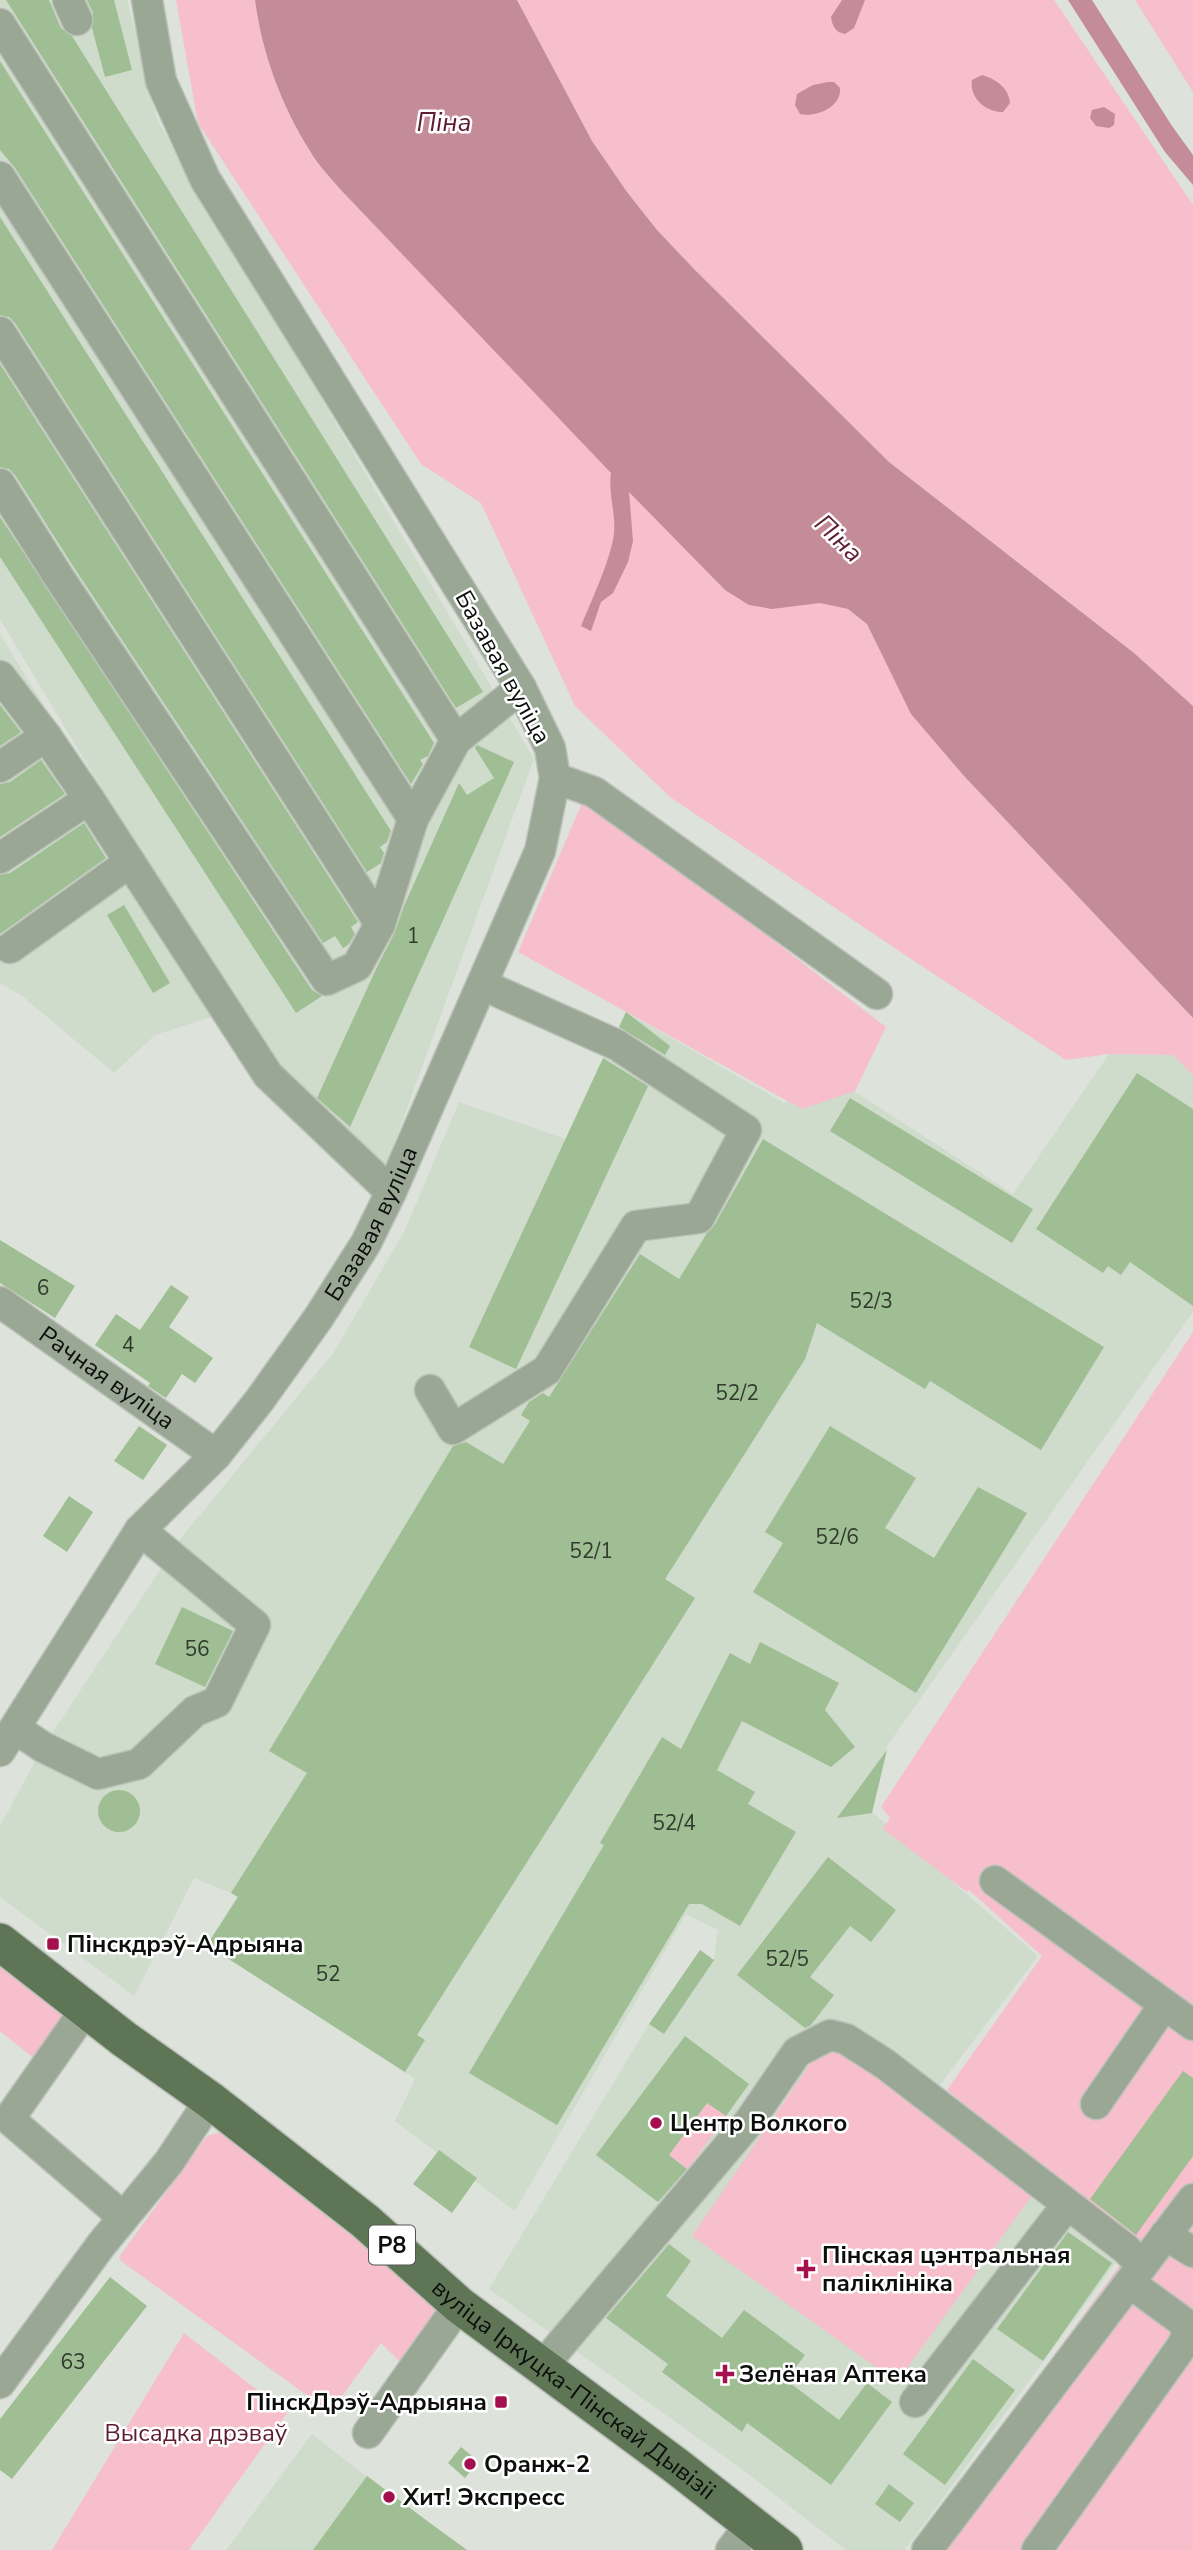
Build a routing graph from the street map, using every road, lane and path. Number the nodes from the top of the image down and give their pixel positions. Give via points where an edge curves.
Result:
1 (147, 0) edge
2 (0, 24) edge
3 (0, 177) edge
4 (0, 332) edge
5 (0, 484) edge
6 (0, 676) edge
7 (521, 688) junction
8 (46, 736) junction
9 (456, 740) junction
10 (0, 767) edge
11 (555, 778) junction
12 (89, 799) junction
13 (413, 820) junction
14 (0, 858) edge
15 (130, 862) junction
16 (380, 924) junction
17 (10, 948) dead end
18 (483, 985) junction
19 (877, 994) dead end
20 (391, 1192) junction
21 (0, 1302) edge
22 (430, 1390) dead end
23 (216, 1455) junction
24 (140, 1530) junction
25 (8, 1740) edge
26 (995, 1881) dead end
27 (0, 1942) edge
28 (1164, 2005) junction
29 (86, 2009) junction
30 (1193, 2025) edge
31 (210, 2100) junction
32 (1096, 2104) dead end
33 (1193, 2199) edge
34 (1067, 2205) junction
35 (124, 2217) junction
36 (1166, 2235) junction
37 (1193, 2252) edge
38 (1136, 2274) junction
39 (459, 2305) junction
40 (545, 2367) junction
41 (0, 2384) edge
42 (915, 2402) dead end
43 (368, 2433) dead end
44 (741, 2537) edge
45 (929, 2549) edge
46 (784, 2550) edge
47 (1037, 2550) edge

1 - 7 street, Базавая вуліца via 161,82 205,179
2 - 9 street
3 - 13 street
4 - 16 street
5 - 16 street via 327,980 357,966
6 - 8 street
7 - 9 street
7 - 11 street, Базавая вуліца via 550,748
8 - 10 street
8 - 12 street
9 - 13 street
11 - 18 street, Базавая вуліца via 540,851
11 - 19 street via 594,792
12 - 14 street
12 - 15 street
13 - 16 street
15 - 17 street
15 - 20 street via 268,1075
18 - 20 street, Базавая вуліца
18 - 22 street via 617,1045 746,1130 699,1218 636,1226 547,1370 453,1429
20 - 23 street, Базавая вуліца via 366,1243 319,1317
21 - 23 street, Рачная вуліца
23 - 24 street
24 - 25 street
24 - 25 street via 255,1625 217,1702 195,1711 139,1763 98,1774 43,1748
26 - 28 street
27 - 29 main road, вуліца Іркуцка-Пінскай Дывізіі / Р8
28 - 30 street
28 - 32 street
29 - 31 main road, вуліца Іркуцка-Пінскай Дывізіі / Р8
29 - 35 street via 9,2119
31 - 35 street via 169,2162
31 - 39 main road, вуліца Іркуцка-Пінскай Дывізіі / Р8 via 365,2221
33 - 36 street
34 - 38 street via 1126,2249
34 - 40 street via 885,2064 846,2039 830,2035 797,2052 749,2122
34 - 42 street
35 - 41 street
36 - 37 street
36 - 38 street
38 - 45 street
38 - 47 street via 1188,2333
39 - 40 main road, вуліца Іркуцка-Пінскай Дывізіі / Р8
39 - 43 street
40 - 44 main road, вуліца Іркуцка-Пінскай Дывізіі / Р8
44 - 46 main road, вуліца Іркуцка-Пінскай Дывізіі / Р8

